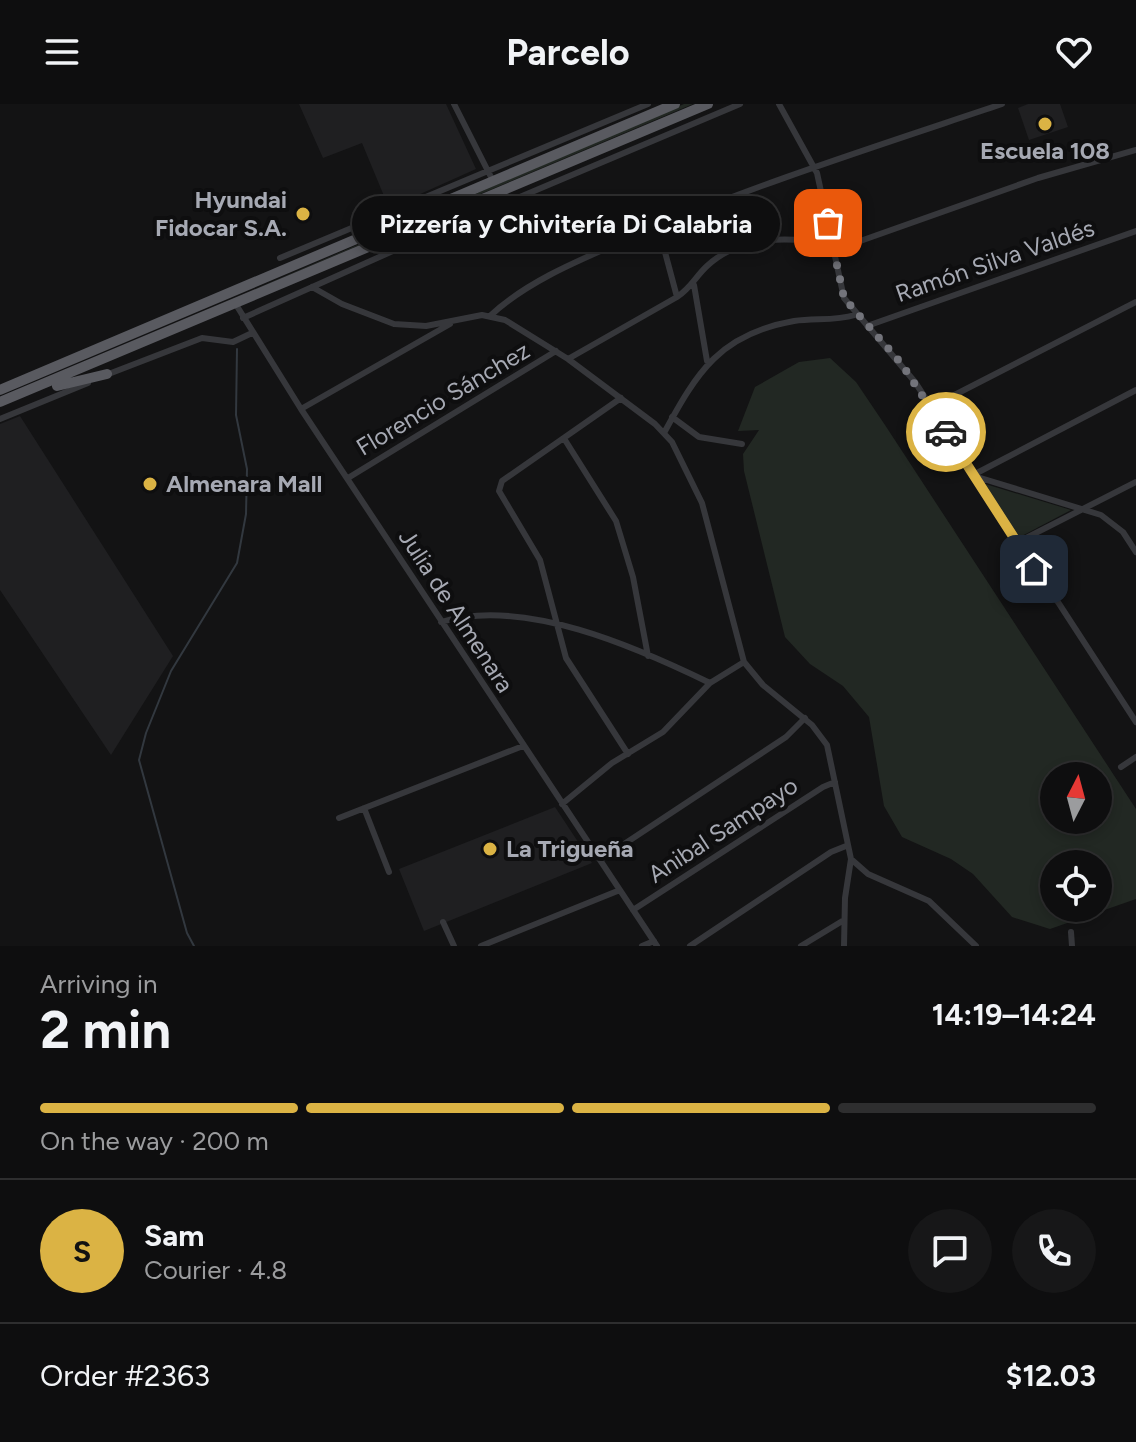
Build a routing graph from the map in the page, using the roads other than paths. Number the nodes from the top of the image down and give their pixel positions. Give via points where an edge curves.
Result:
1 (454, 104) edge
2 (648, 104) edge
3 (675, 104) edge
4 (708, 104) edge
5 (740, 104) edge
6 (779, 104) edge
7 (1002, 104) edge
8 (1136, 150) edge
9 (815, 166) junction
10 (487, 170) junction
11 (493, 181) junction
12 (658, 226) junction
13 (1136, 231) edge
14 (832, 248) junction
15 (280, 258) dead end
16 (694, 285) junction
17 (312, 287) junction
18 (230, 293) junction
19 (677, 297) junction
20 (1136, 302) edge
21 (235, 304) junction
22 (855, 315) junction
23 (490, 316) junction
24 (243, 318) junction
25 (452, 323) junction
26 (867, 326) junction
27 (252, 333) junction
28 (556, 351) junction
29 (568, 359) junction
30 (707, 361) junction
31 (107, 374) junction
32 (0, 390) edge
33 (1136, 390) edge
34 (621, 398) junction
35 (4, 400) edge
36 (931, 407) junction
37 (301, 409) junction
38 (672, 417) junction
39 (0, 419) edge
40 (664, 433) junction
41 (565, 440) junction
42 (742, 444) dead end
43 (973, 475) junction
44 (348, 478) junction
45 (1136, 482) edge
46 (1084, 508) junction
47 (1016, 543) junction
48 (1136, 552) edge
49 (441, 622) junction
50 (554, 623) junction
51 (648, 656) junction
52 (744, 662) junction
53 (710, 683) junction
54 (805, 718) junction
55 (1136, 722) edge
56 (523, 746) junction
57 (628, 754) junction
58 (1136, 757) edge
59 (1121, 767) dead end
60 (835, 782) junction
61 (562, 804) junction
62 (364, 808) junction
63 (339, 818) dead end
64 (846, 846) junction
65 (851, 859) junction
66 (600, 860) junction
67 (389, 872) dead end
68 (620, 890) junction
69 (633, 910) junction
70 (844, 920) junction
71 (443, 922) dead end
72 (1071, 932) dead end
73 (655, 944) edge
74 (454, 946) edge
75 (481, 946) edge
76 (642, 946) edge
77 (690, 946) edge
78 (801, 946) edge
79 (844, 946) edge
80 (976, 946) edge
81 (1072, 946) edge

1 - 10 street
2 - 10 street
3 - 11 highway
4 - 21 highway
5 - 17 street
6 - 9 street
7 - 9 street
8 - 14 street, Florencio Sánchez
9 - 12 street
9 - 14 street
10 - 11 street
10 - 15 street
11 - 18 highway
12 - 19 street
12 - 23 street via 572,265
13 - 26 street, Ramón Silva Valdés
14 - 16 street, Florencio Sánchez via 796,239 757,242 716,259
14 - 22 street via 844,298
16 - 19 street, Florencio Sánchez
16 - 30 street
17 - 24 street
17 - 25 street via 394,324
18 - 21 street, Julia de Almenara
18 - 32 highway
19 - 29 street, Florencio Sánchez
20 - 36 street
21 - 24 street, Julia de Almenara
21 - 35 highway
22 - 26 street
22 - 30 street via 778,325
23 - 25 street
23 - 28 street
24 - 27 street, Julia de Almenara
25 - 37 street
26 - 36 street
27 - 31 street via 233,342 202,338
27 - 37 street, Julia de Almenara
28 - 29 street
28 - 44 street, Florencio Sánchez
29 - 34 street
30 - 38 street
31 - 35 highway
31 - 39 street
33 - 43 street
34 - 40 street
34 - 41 street
36 - 43 street
37 - 44 street, Julia de Almenara
38 - 40 street
38 - 42 street via 699,437
40 - 52 street via 706,515
41 - 50 street via 500,484 500,495 540,560
41 - 51 street via 616,521
43 - 46 street
43 - 47 street
44 - 49 street, Julia de Almenara
45 - 46 street
46 - 47 street
46 - 48 street via 1112,521
47 - 55 street
49 - 50 street via 485,615
49 - 56 street, Julia de Almenara
50 - 51 street
50 - 57 street via 571,668
51 - 53 street
52 - 53 street
52 - 54 street via 763,685
53 - 57 street via 663,732
54 - 60 street via 827,745
54 - 66 street via 786,737
56 - 61 street, Julia de Almenara
56 - 62 street
57 - 61 street
58 - 59 street
60 - 64 street
60 - 69 street, Anibal Sampayo
61 - 66 street, Julia de Almenara
62 - 63 street
62 - 67 street
64 - 65 street
64 - 77 street
65 - 70 street
65 - 80 street via 868,874 929,901
66 - 68 street, Julia de Almenara
68 - 69 street, Julia de Almenara
68 - 75 street
69 - 73 street, Julia de Almenara
70 - 78 street
70 - 79 street
71 - 74 street
72 - 81 street
73 - 76 street

